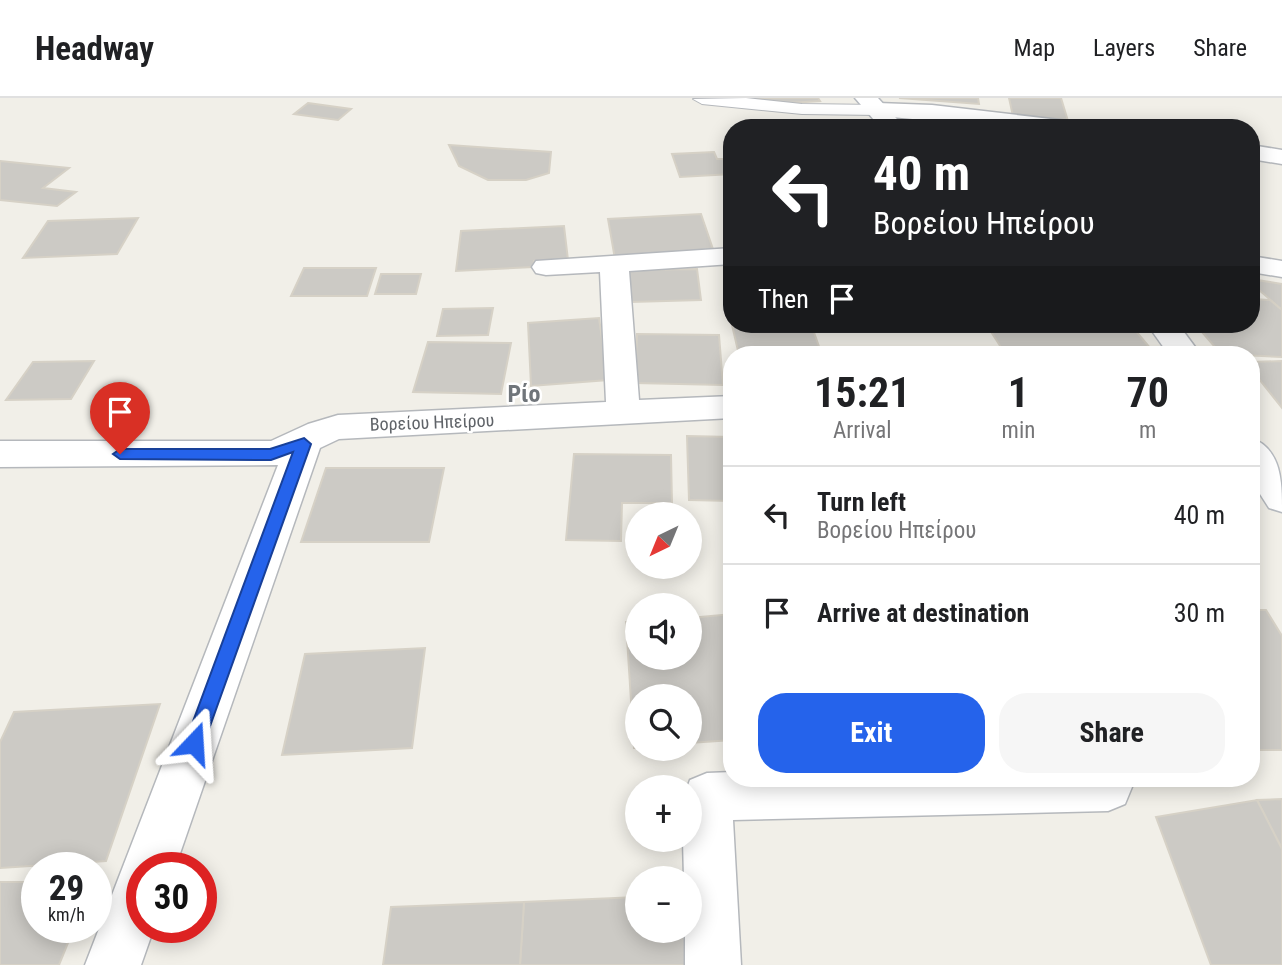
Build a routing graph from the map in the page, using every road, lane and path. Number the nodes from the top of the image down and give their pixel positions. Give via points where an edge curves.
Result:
1 (702, 99) edge
2 (872, 104) edge
3 (886, 119) edge
4 (996, 119) edge
5 (1260, 153) edge
6 (1282, 157) edge
7 (723, 257) edge
8 (614, 263) junction
9 (1260, 265) edge
10 (545, 267) dead end
11 (1282, 269) edge
12 (723, 407) edge
13 (623, 412) junction
14 (304, 444) junction
15 (0, 454) edge
16 (1260, 465) edge
17 (1282, 498) edge
18 (1108, 787) dead end
19 (155, 852) edge
20 (126, 930) edge
21 (113, 965) edge
22 (713, 965) edge

1 - 2 lane via 817,110
2 - 3 street
2 - 4 street
5 - 6 street
7 - 8 street
8 - 10 street
8 - 13 street
9 - 11 street
12 - 13 street, Βορείου Ηπείρου
13 - 14 street, Βορείου Ηπείρου via 338,427 320,432
14 - 15 street, Βορείου Ηπείρου via 271,454
14 - 19 street
16 - 17 street
18 - 22 street via 707,797
20 - 21 street

